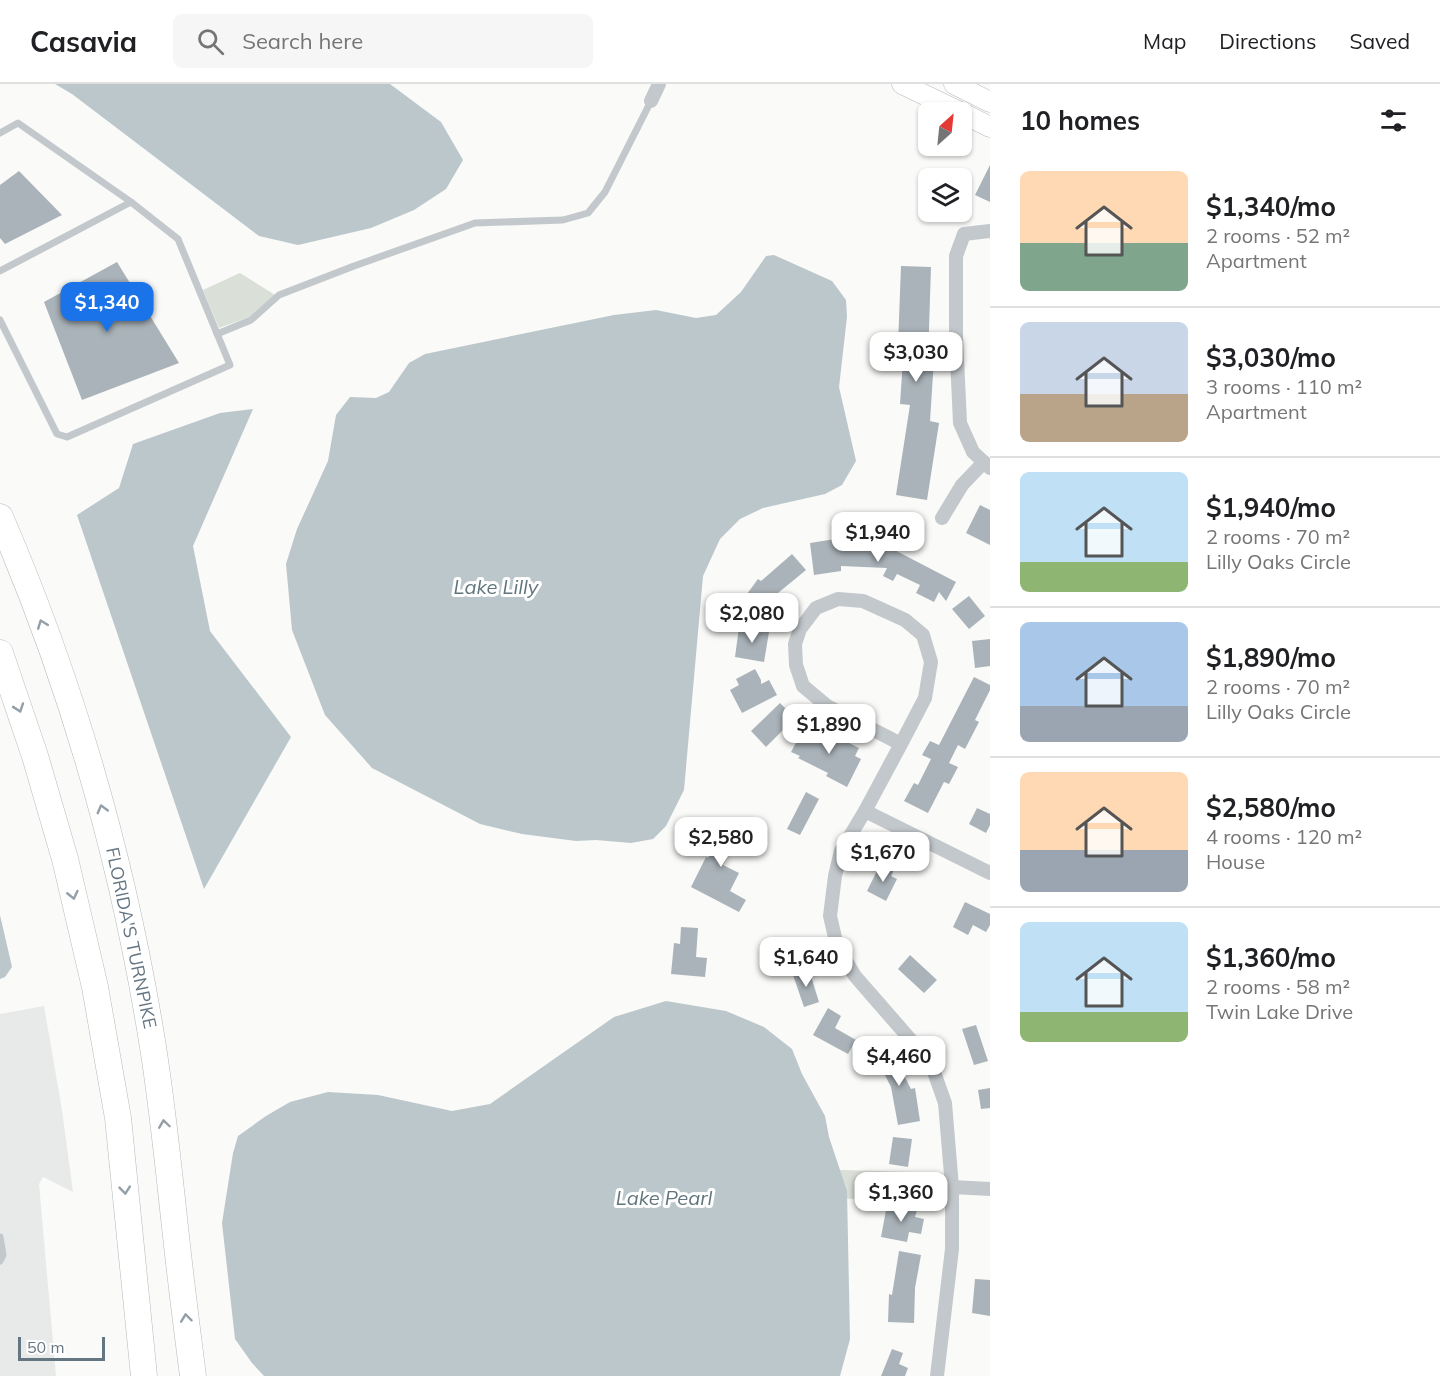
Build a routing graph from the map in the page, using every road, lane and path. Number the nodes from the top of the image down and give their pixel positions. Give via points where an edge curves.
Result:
1 (659, 84) edge
2 (902, 84) edge
3 (954, 84) edge
4 (651, 101) joint
5 (939, 102) edge
6 (990, 102) edge
7 (972, 118) edge
8 (990, 127) edge
9 (0, 133) edge
10 (131, 202) junction
11 (990, 231) edge
12 (0, 271) edge
13 (0, 320) edge
14 (217, 333) junction
15 (987, 465) edge
16 (0, 517) edge
17 (942, 518) dead end
18 (0, 652) edge
19 (901, 744) junction
20 (865, 810) junction
21 (990, 873) edge
22 (952, 1187) junction
23 (990, 1189) edge
24 (0, 1237) edge
25 (0, 1261) edge
26 (144, 1376) edge
27 (193, 1376) edge
28 (938, 1376) edge

1 - 4 street
2 - 5 main road
3 - 6 main road
4 - 14 lane via 604,192 588,213 563,220 475,223 279,295 251,320
7 - 8 main road
9 - 10 lane via 18,123
10 - 12 lane
10 - 14 lane via 178,239
11 - 15 street via 964,234 956,256 960,423 973,452
13 - 14 lane via 57,434 67,437 230,365
15 - 17 street via 962,485
27 -> 16 highway, FLORIDA'S TURNPIKE via 166,1142 135,944 85,747
18 -> 26 highway via 65,859 95,987 118,1118
19 - 19 street via 925,698 931,662 923,635 905,620 863,601 838,599 816,608 800,628 795,644 803,686 828,706
19 - 20 street
20 - 21 street
20 - 22 street via 841,851 830,916 837,946 855,976 934,1072 945,1102
22 - 23 street
22 - 28 street via 952,1249
24 - 25 lane

